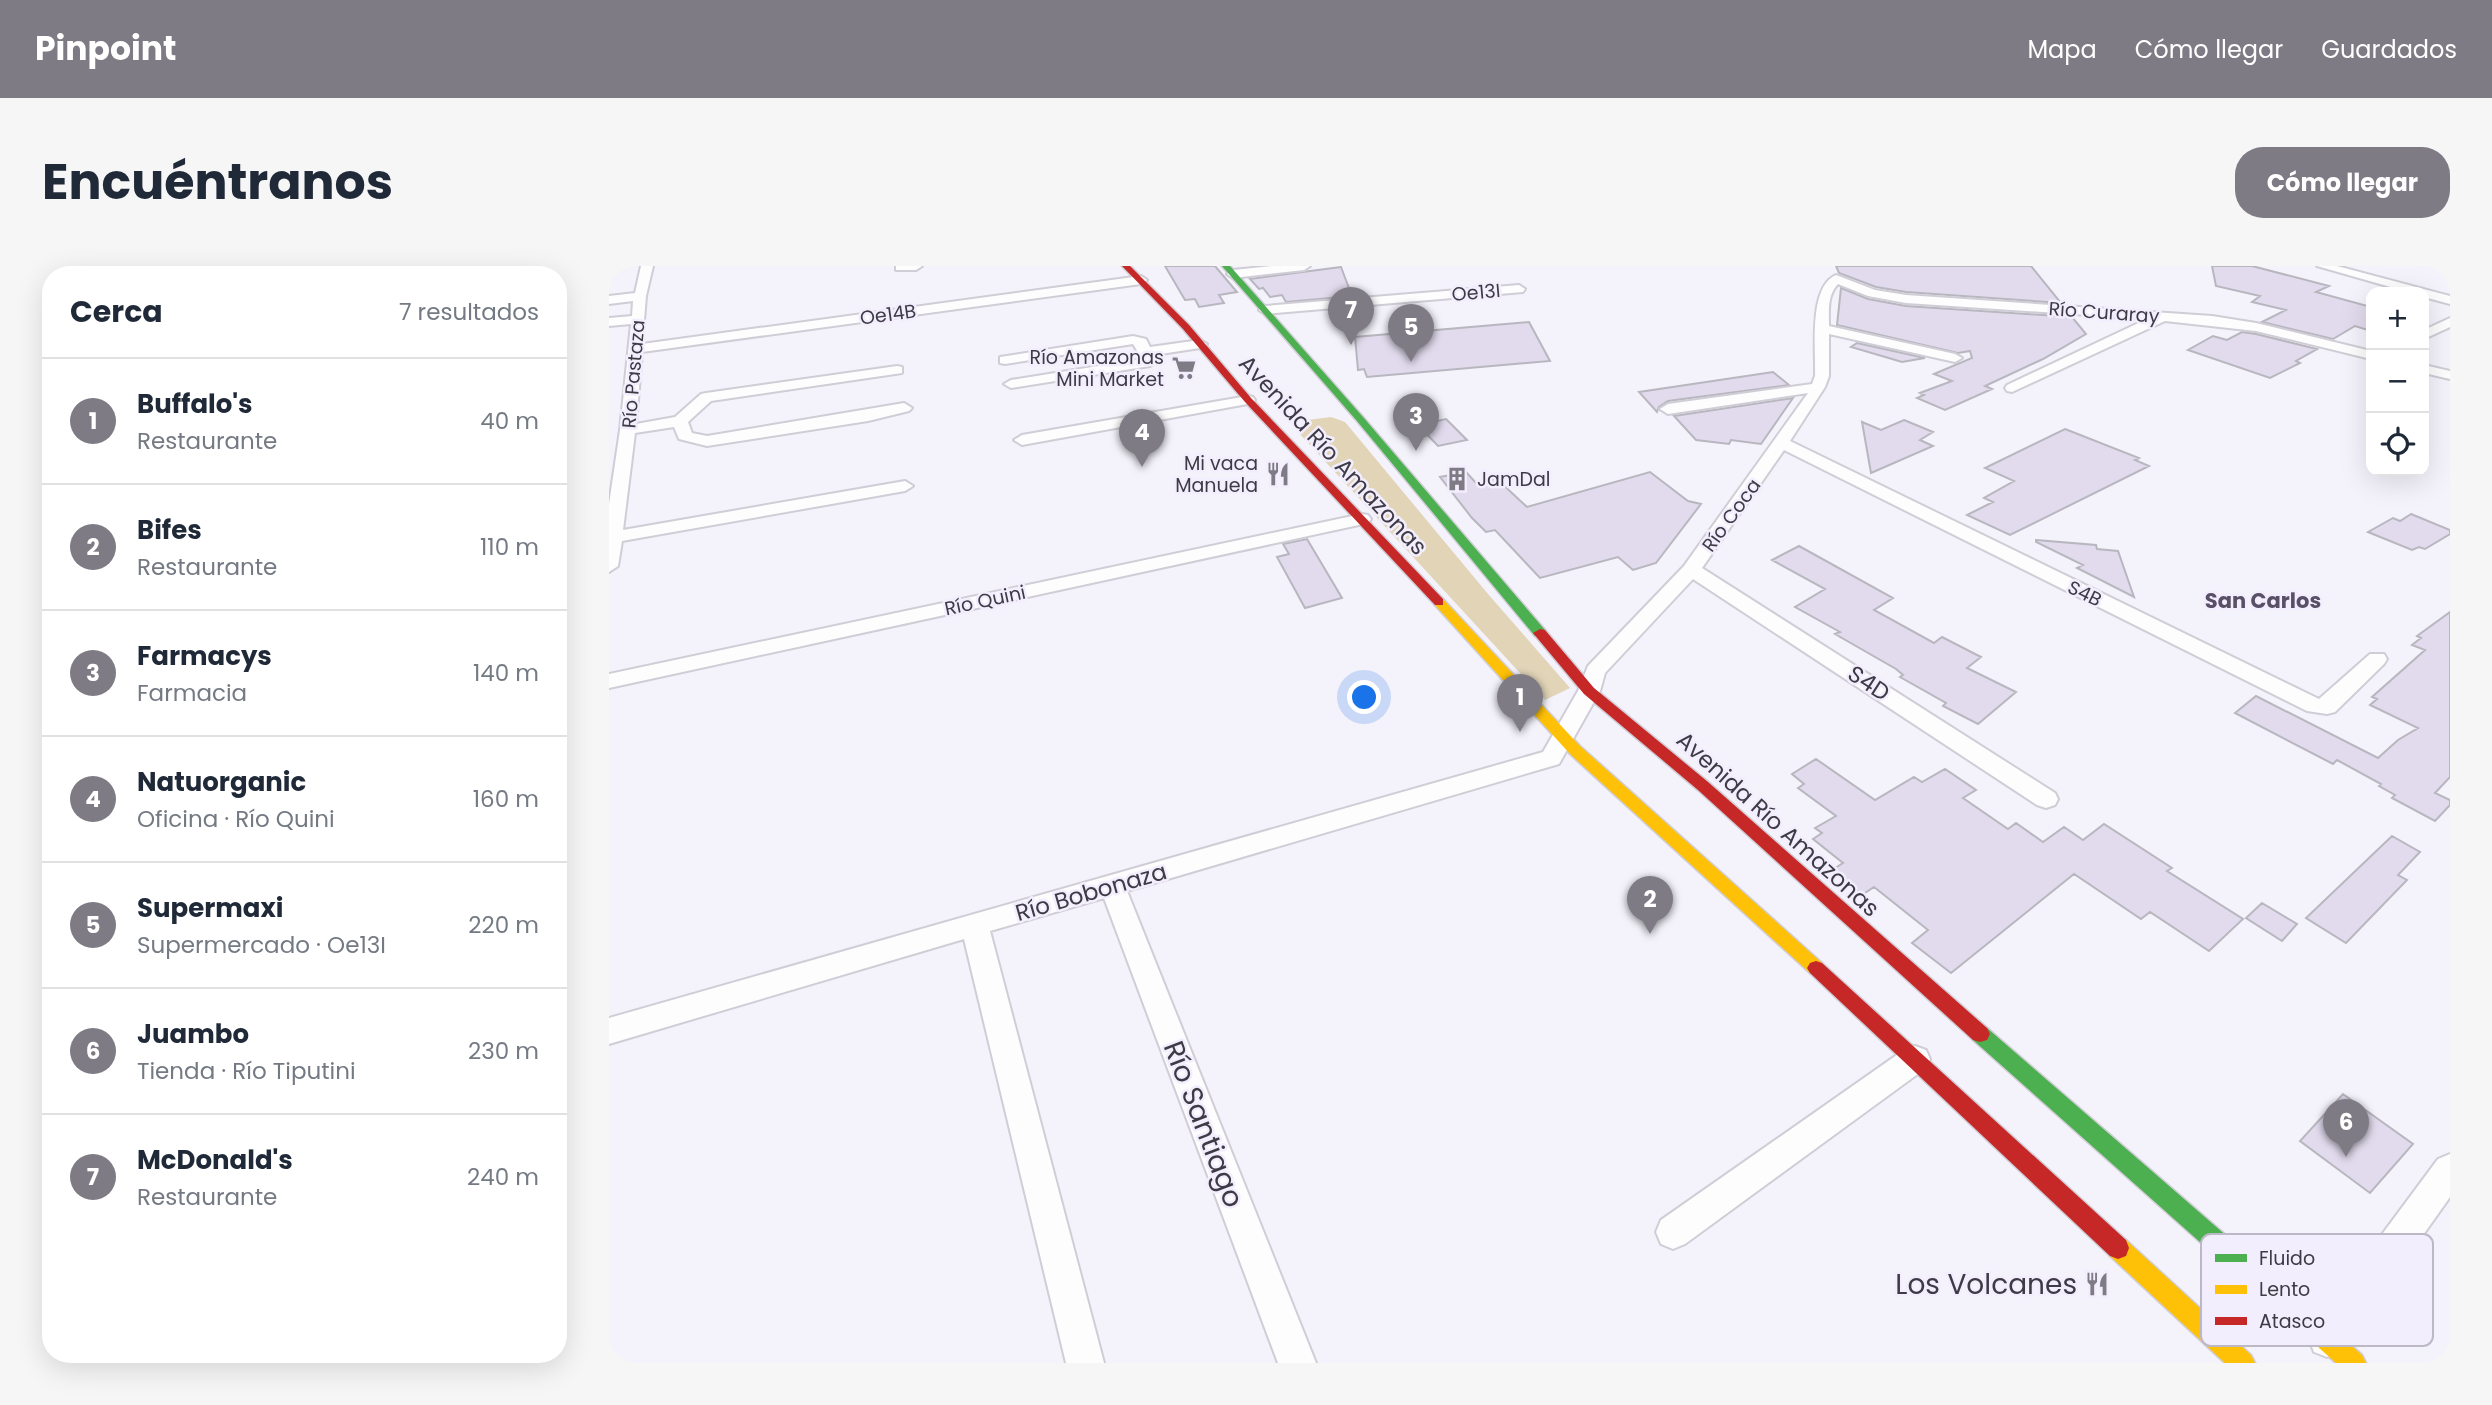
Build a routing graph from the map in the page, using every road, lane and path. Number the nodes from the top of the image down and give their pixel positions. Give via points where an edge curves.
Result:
1 (647, 266) edge
2 (916, 266) edge
3 (1126, 266) edge
4 (1304, 266) edge
5 (2323, 266) edge
6 (1270, 267) edge
7 (900, 268) dead end
8 (1229, 270) edge
9 (1833, 272) edge
10 (1141, 280) junction
11 (2400, 287) edge
12 (1519, 289) dead end
13 (1825, 293) junction
14 (1872, 293) junction
15 (2429, 295) edge
16 (640, 296) junction
17 (609, 300) edge
18 (2450, 300) edge
19 (1265, 310) junction
20 (2164, 316) junction
21 (638, 319) junction
22 (609, 322) edge
23 (2450, 322) edge
24 (1822, 328) junction
25 (2429, 332) edge
26 (1200, 344) junction
27 (635, 349) junction
28 (1146, 352) junction
29 (2366, 354) edge
30 (1955, 358) dead end
31 (897, 370) dead end
32 (2429, 370) edge
33 (2450, 375) edge
34 (1011, 384) junction
35 (1818, 387) junction
36 (2013, 388) dead end
37 (1248, 400) junction
38 (1013, 402) dead end
39 (904, 408) dead end
40 (1668, 409) dead end
41 (680, 421) junction
42 (628, 430) junction
43 (1022, 440) dead end
44 (1783, 444) junction
45 (905, 486) dead end
46 (614, 489) edge
47 (1362, 519) junction
48 (613, 537) junction
49 (609, 566) edge
50 (1691, 570) junction
51 (2378, 659) dead end
52 (609, 681) edge
53 (1589, 691) junction
54 (1562, 738) junction
55 (2046, 799) dead end
56 (1112, 885) junction
57 (976, 926) junction
58 (609, 1031) edge
59 (1915, 1059) junction
60 (2450, 1170) edge
61 (1673, 1232) dead end
62 (2208, 1234) edge
63 (2403, 1234) edge
64 (2201, 1324) edge
65 (2225, 1346) edge
66 (2335, 1346) edge
67 (1085, 1363) edge
68 (1297, 1363) edge
69 (2243, 1363) edge
70 (2354, 1363) edge

1 - 16 street, Río Pastaza
2 - 7 street
3 - 10 main road, Avenida Río Amazonas
4 - 6 street
5 - 11 street
6 - 8 street
8 - 19 main road, Avenida Río Amazonas
9 - 13 street
9 - 14 street, Río Curaray
10 - 26 main road, Avenida Río Amazonas
10 - 27 street, Oe14B
12 - 19 street, Oe13I
13 - 14 street
13 - 24 street, Río Coca
14 - 20 street, Río Curaray
15 - 18 street
16 - 17 street
16 - 21 street, Río Pastaza
19 - 53 main road, Avenida Río Amazonas
20 - 29 street, Río Curaray via 2240,324
20 - 36 street
21 - 22 street
21 - 27 street, Río Pastaza
23 - 25 street
24 - 30 street
24 - 35 street, Río Coca
26 - 28 street
26 - 37 main road, Avenida Río Amazonas
27 - 42 street, Río Pastaza
28 - 34 street via 1148,363
28 - 34 street via 1141,342 1133,340 1004,354
31 - 41 street via 705,397
32 - 33 street
34 - 38 street
35 - 40 street
35 - 44 street, Río Coca
37 - 43 street
37 - 47 main road, Avenida Río Amazonas
39 - 41 street via 701,441 685,436
41 - 42 street
42 - 46 street, Río Pastaza
44 - 50 street, Río Coca
44 - 51 street, S4B via 2315,706 2327,707
45 - 48 street
46 - 48 street, Río Pastaza
47 - 52 street, Río Quini
47 - 54 main road, Avenida Río Amazonas
48 - 49 street, Río Pastaza
50 - 53 street, Río Coca via 1607,655 1595,671
50 - 55 street, S4D
53 - 54 street, Río Coca
53 - 62 main road, Avenida Río Amazonas via 1703,786
54 - 56 street, Río Bobonaza via 1551,758
54 - 59 main road, Avenida Río Amazonas
56 - 57 street, Río Bobonaza
56 - 68 street, Río Santiago
57 - 58 street, Río Bobonaza
57 - 67 street
59 - 61 street
59 - 64 main road, Avenida Río Amazonas
60 - 63 street
65 - 69 main road, Avenida Río Amazonas
66 - 70 main road, Avenida Río Amazonas

